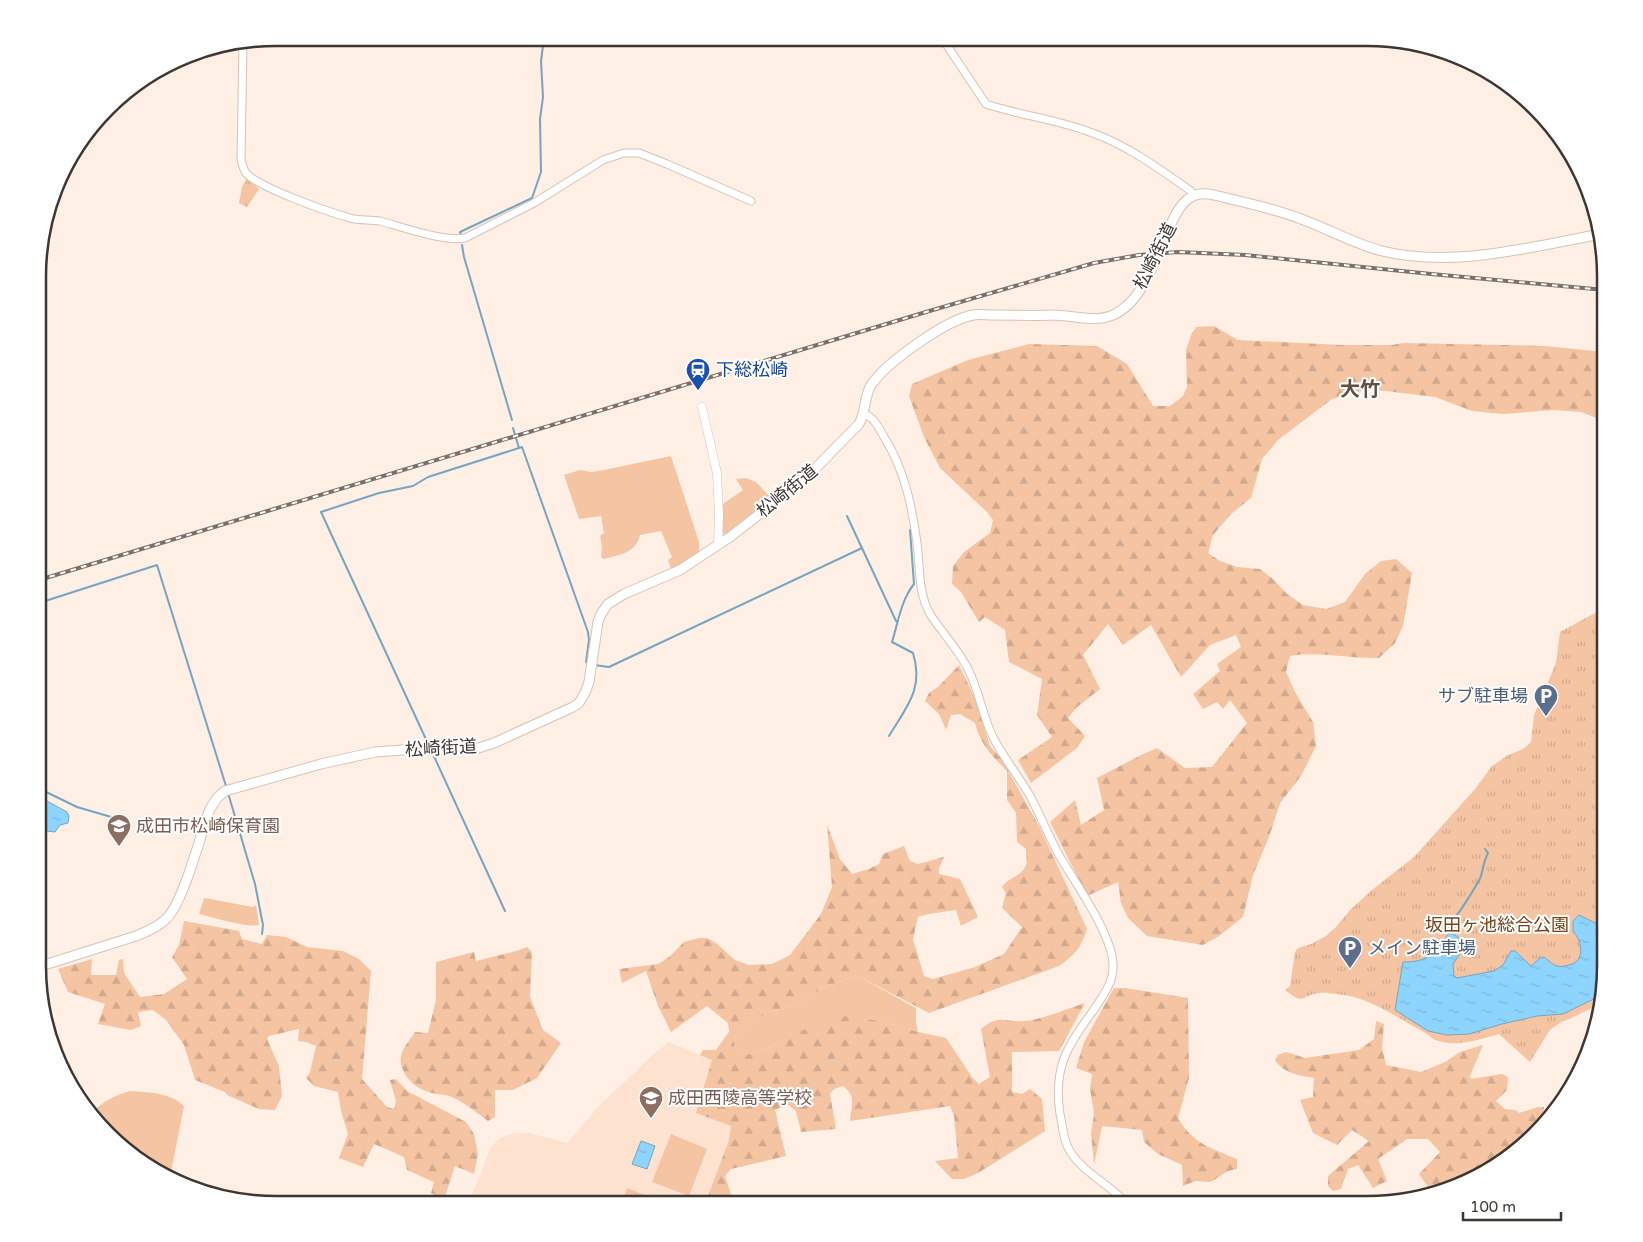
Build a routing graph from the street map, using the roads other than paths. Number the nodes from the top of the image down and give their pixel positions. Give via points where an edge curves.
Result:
1 (947, 46) edge
2 (242, 49) edge
3 (1194, 196) junction
4 (751, 202) dead end
5 (1593, 236) edge
6 (702, 407) dead end
7 (864, 414) junction
8 (718, 545) junction
9 (46, 964) edge
10 (1119, 1196) edge

1 - 3 street via 986,104 1073,126 1108,139 1138,154
2 - 4 street via 241,159 244,172 292,198 352,219 371,219 440,236 465,238 534,203 603,160 629,152 667,164
3 - 5 main road via 1214,195 1278,212 1347,240 1403,255 1460,258
3 - 7 main road, 松崎街道 via 1176,214 1154,265 1141,287 1119,312 1103,317 982,315 956,320 905,353 875,380 867,394
6 - 8 main road via 717,473
7 - 8 main road, 松崎街道 via 849,436 806,478
7 - 10 street via 872,418 902,470 929,611 968,668 994,739 1028,793 1110,947 1111,981 1068,1050 1061,1066 1058,1089 1069,1151
8 - 9 main road, 松崎街道 via 680,570 624,594 604,608 598,622 589,682 582,698 573,707 475,749 375,752 225,791 210,809 177,904 165,920 136,936

